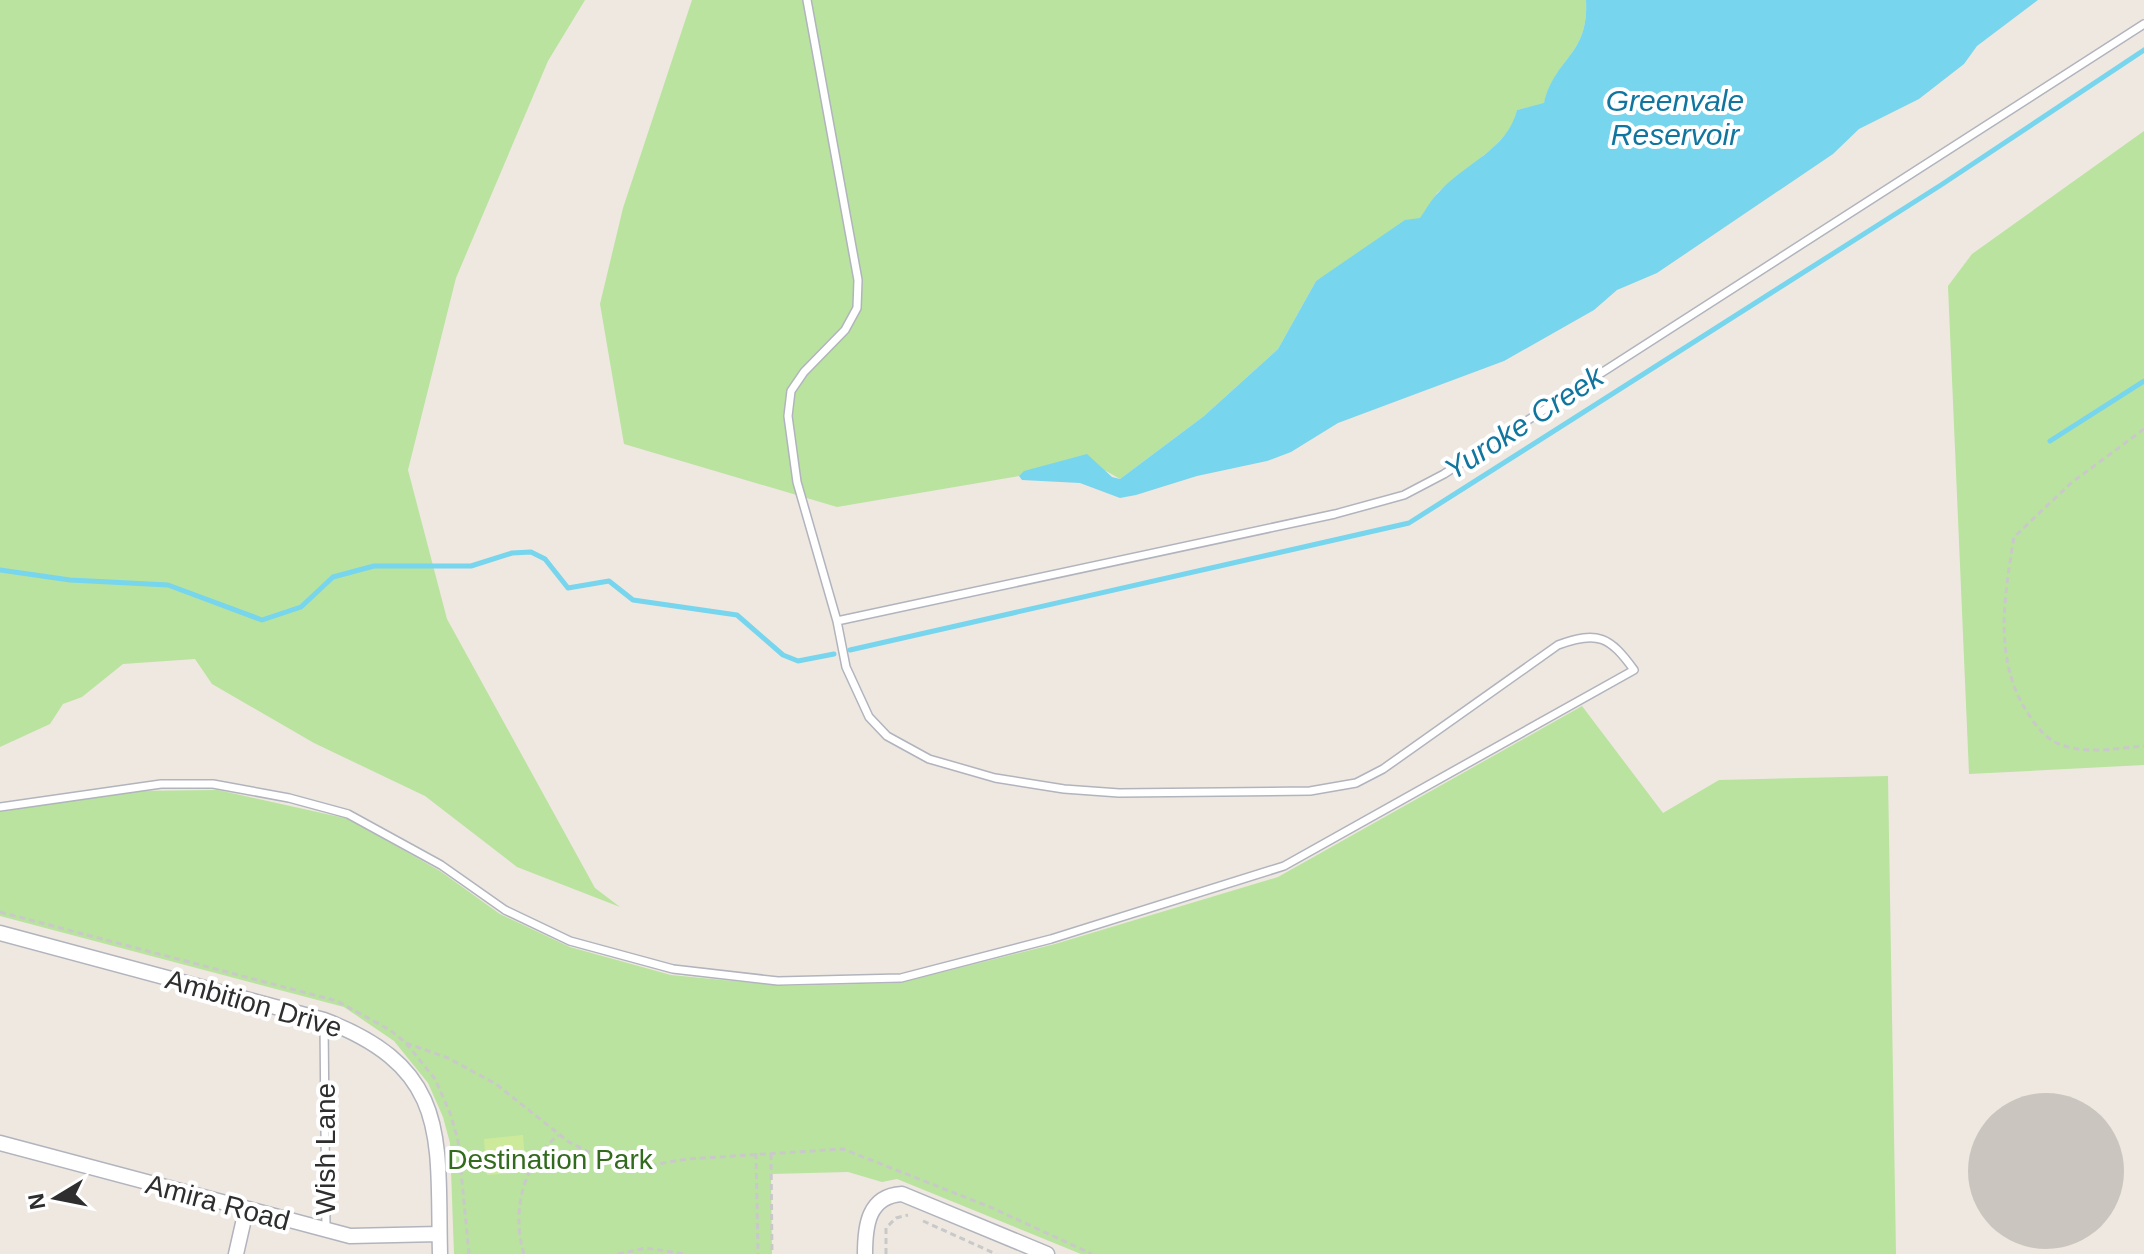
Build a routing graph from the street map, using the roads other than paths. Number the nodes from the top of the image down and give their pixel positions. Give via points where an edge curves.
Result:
1 (807, 0) edge
2 (2144, 24) edge
3 (837, 621) junction
4 (0, 807) edge
5 (0, 933) edge
6 (324, 1020) junction
7 (0, 1143) edge
8 (246, 1210) junction
9 (326, 1230) junction
10 (439, 1234) junction
11 (236, 1254) edge
12 (440, 1254) edge
13 (865, 1254) edge
14 (1047, 1254) edge

1 - 3 lane via 858,280 857,308 845,330 791,391 788,416 797,482
2 - 3 lane via 1404,495
3 - 4 lane via 856,694 878,726 909,750 995,778 1105,792 1334,789 1383,769 1558,645 1598,637 1616,645 1634,670 1284,866 1051,939 901,978 778,981 673,969 570,941 505,910 441,865 348,814 289,798 213,784 161,784
5 - 6 street, Ambition Drive
6 - 9 lane, Wish Lane
6 - 10 street, Ambition Drive via 384,1050 422,1097 439,1147
7 - 8 street, Amira Road
8 - 9 street, Amira Road
8 - 11 street
9 - 10 street, Amira Road via 361,1238
10 - 12 street, Ambition Drive
13 - 14 street via 872,1209 882,1199 902,1194

